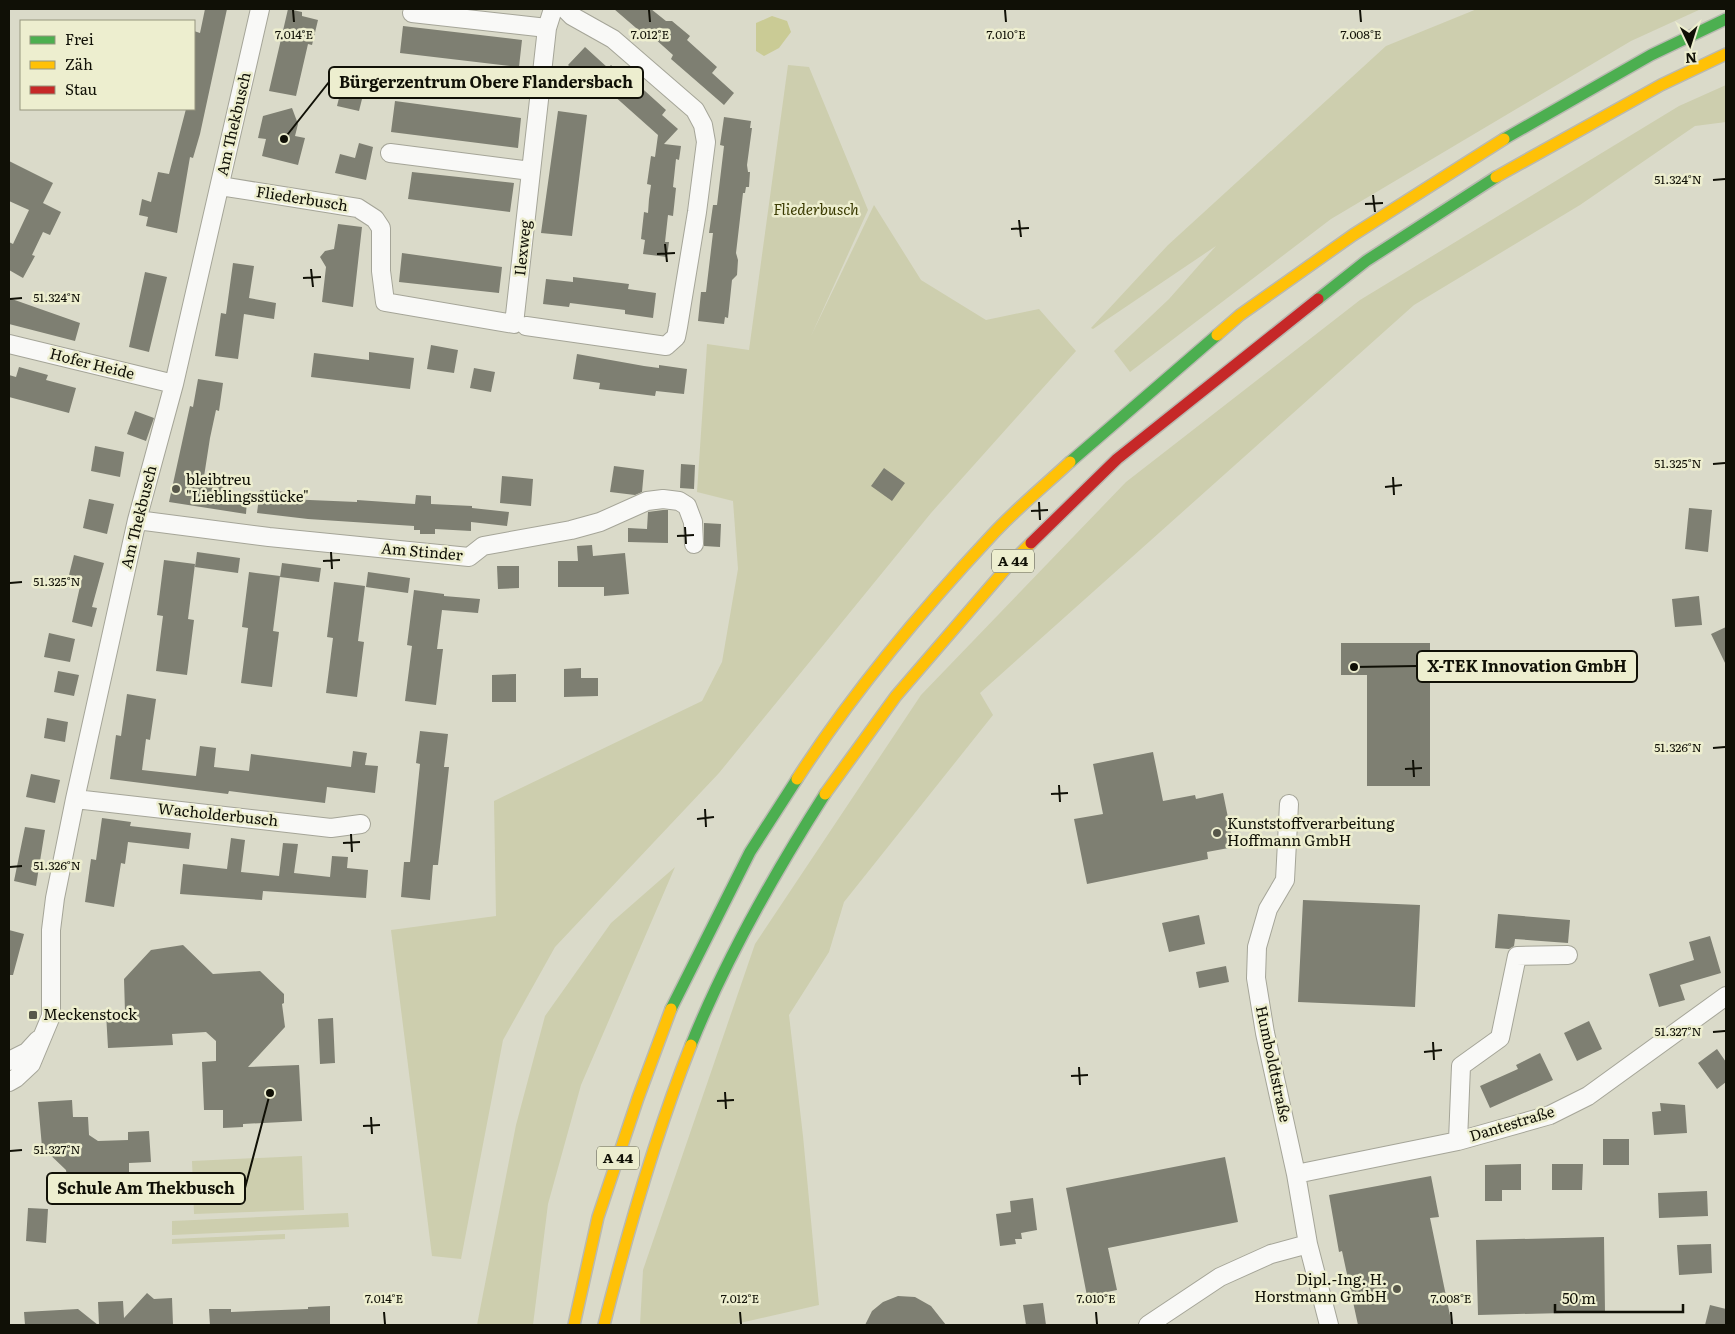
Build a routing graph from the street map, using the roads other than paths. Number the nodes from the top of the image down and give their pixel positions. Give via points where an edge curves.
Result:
1 (260, 9) edge
2 (553, 9) edge
3 (565, 9) edge
4 (412, 13) dead end
5 (1726, 19) edge
6 (546, 28) junction
7 (1726, 54) edge
8 (390, 154) dead end
9 (531, 171) junction
10 (220, 186) junction
11 (520, 325) junction
12 (9, 344) edge
13 (174, 384) junction
14 (137, 520) junction
15 (694, 544) dead end
16 (75, 799) junction
17 (1290, 804) dead end
18 (361, 824) dead end
19 (1568, 955) dead end
20 (1726, 996) edge
21 (47, 1030) junction
22 (9, 1060) edge
23 (9, 1082) edge
24 (1458, 1141) junction
25 (1296, 1174) junction
26 (1308, 1244) junction
27 (574, 1325) edge
28 (604, 1325) edge
29 (1148, 1325) edge
30 (1329, 1325) edge

1 - 10 street, Am Thekbusch
2 - 6 street, Ilexweg
3 - 11 street, Fliederbusch via 613,39 695,110 703,125 706,142 697,212 678,327 672,343 666,346
4 - 6 street
5 - 27 highway, A 44 via 1651,55 1491,146 1353,235 1240,315 1099,435 1007,521 922,614 870,676 814,752 750,852 676,996 598,1217
6 - 9 street, Ilexweg
7 - 28 highway, A 44 via 1661,85 1508,170 1366,261 1117,459 1008,566 896,696 843,767 780,865 748,924 710,998 667,1106 630,1219
8 - 9 street
9 - 11 street, Ilexweg
10 - 11 street, Fliederbusch via 358,208 375,219 380,228 385,302
10 - 13 street, Am Thekbusch
12 - 13 street, Hofer Heide
13 - 14 street, Am Thekbusch
14 - 15 street, Am Stinder via 469,557 483,546 571,530 600,522 647,501 663,500 679,501 687,506 693,522
14 - 16 street, Am Thekbusch
16 - 18 street, Wacholderbusch via 331,828
16 - 21 street, Am Thekbusch via 55,898 50,956 52,1007
17 - 25 street, Humboldtstraße via 1284,880 1268,909 1257,947 1256,978
19 - 24 street via 1517,956 1500,1038 1461,1066
20 - 24 street, Dantestraße via 1588,1096 1550,1115
21 - 22 street via 27,1052
21 - 23 street, Am Thekbusch via 31,1064
24 - 25 street, Dantestraße
25 - 26 street, Humboldtstraße
26 - 29 street via 1271,1254 1220,1277
26 - 30 street, Humboldtstraße

